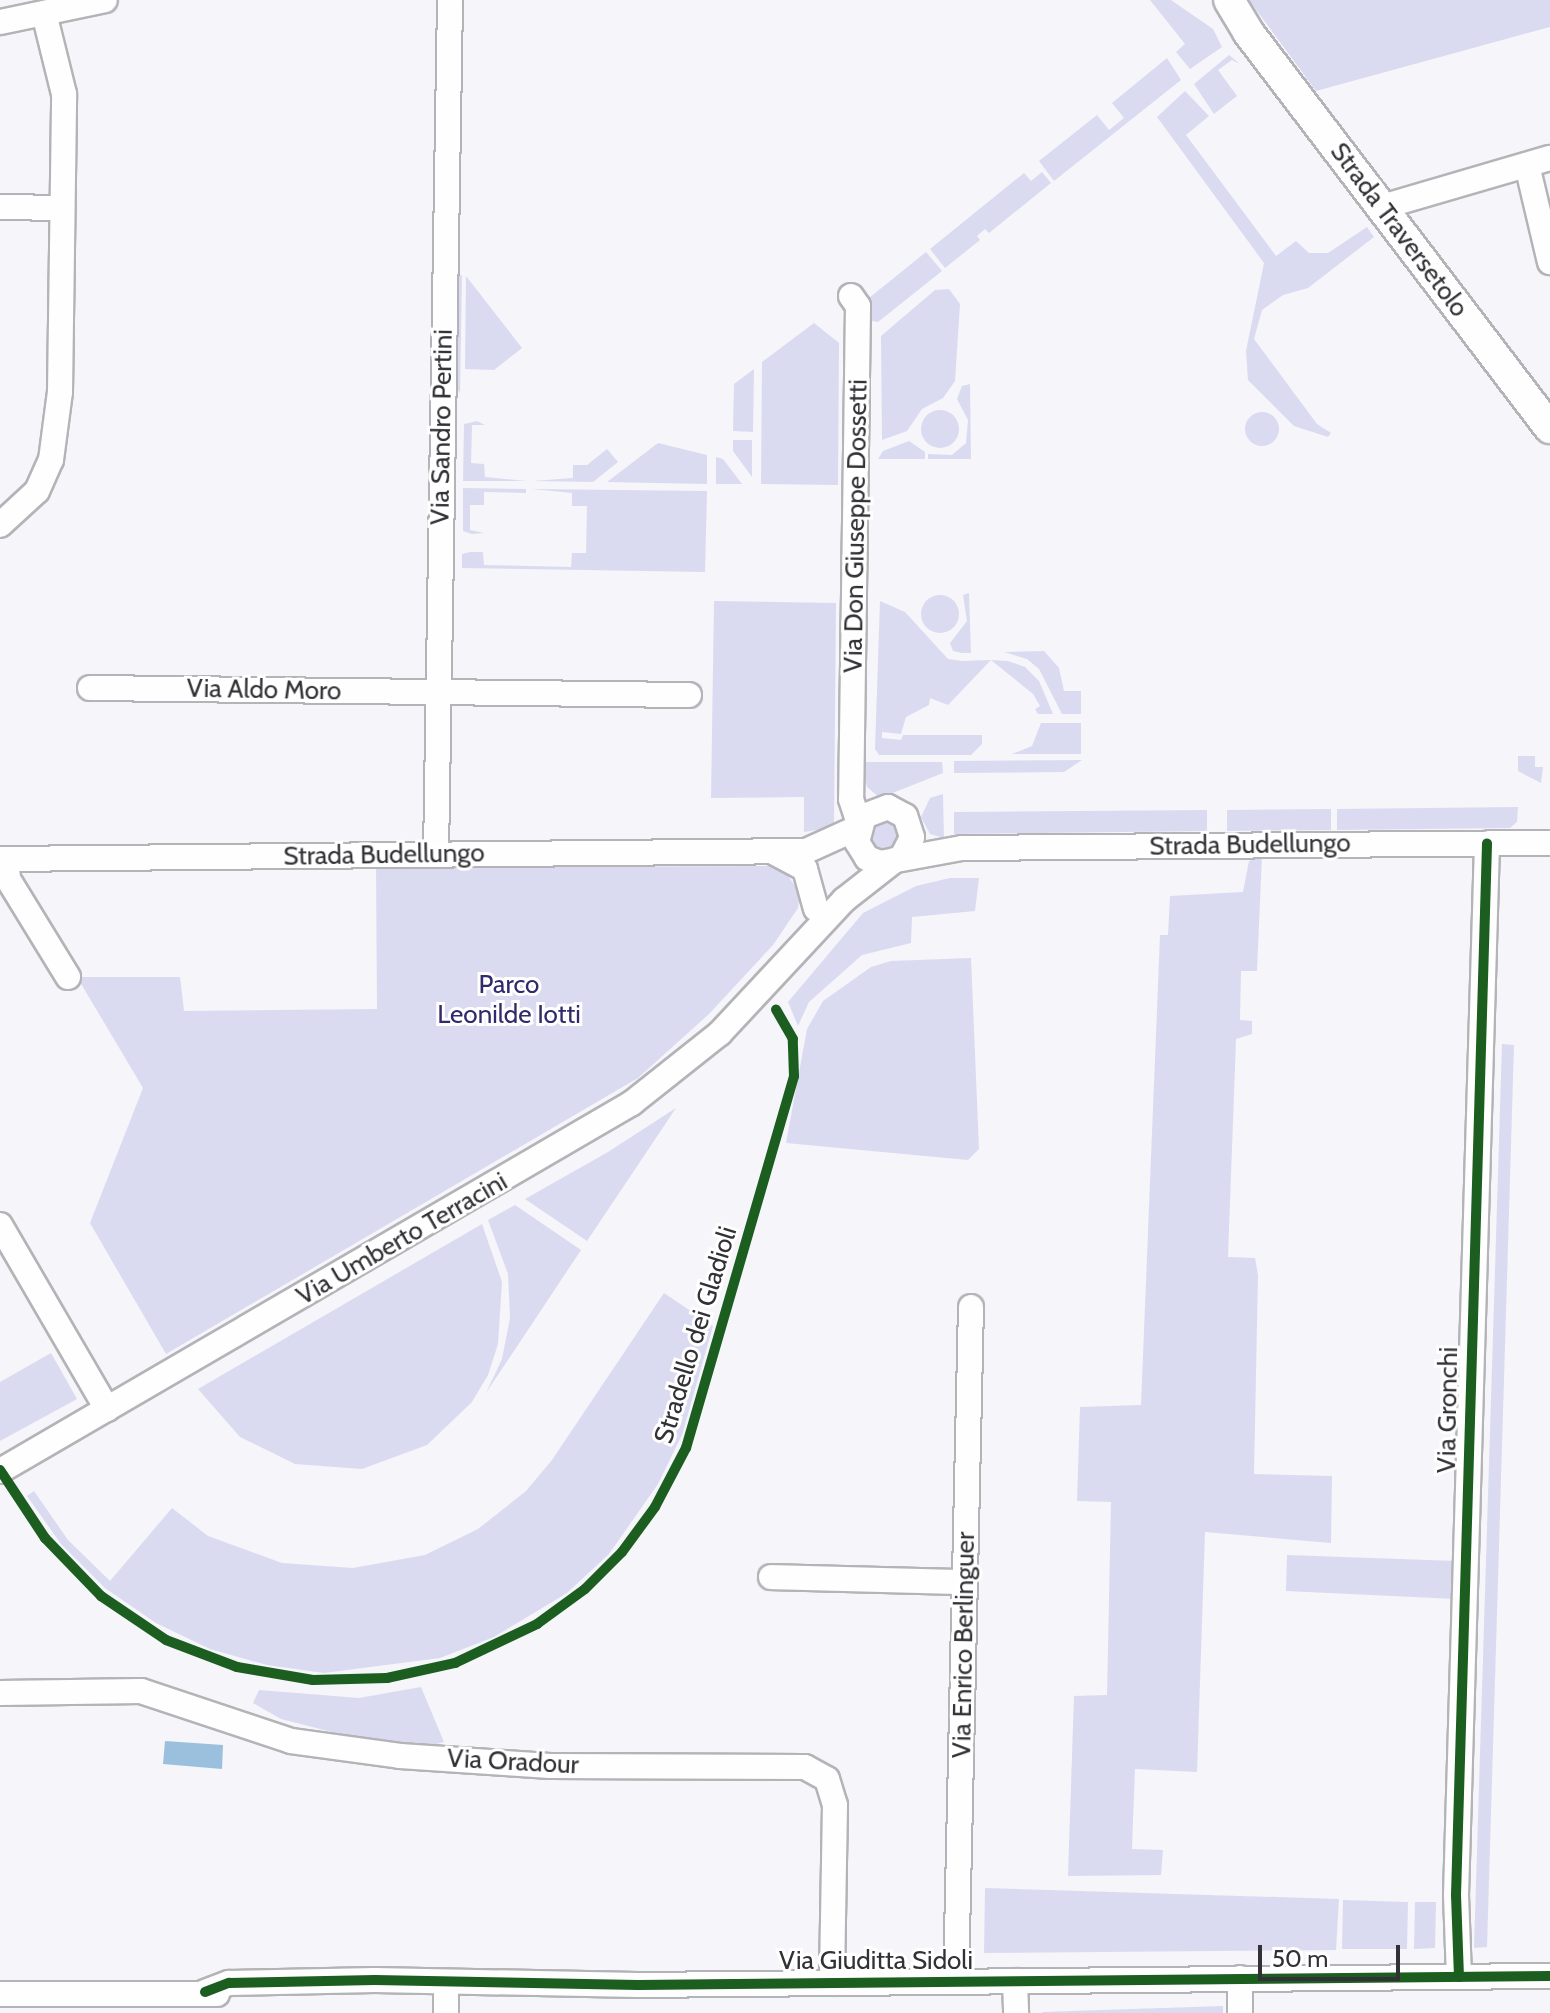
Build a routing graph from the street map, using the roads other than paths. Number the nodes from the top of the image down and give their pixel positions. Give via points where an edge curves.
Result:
1 (105, 0) edge
2 (450, 0) edge
3 (1231, 8) edge
4 (44, 13) junction
5 (0, 22) edge
6 (1538, 162) edge
7 (0, 207) edge
8 (1382, 207) junction
9 (62, 208) junction
10 (1550, 262) edge
11 (851, 296) dead end
12 (1550, 428) edge
13 (0, 525) edge
14 (90, 688) dead end
15 (438, 693) junction
16 (689, 695) dead end
17 (853, 758) junction
18 (879, 807) junction
19 (912, 830) junction
20 (859, 837) junction
21 (1487, 843) junction
22 (1550, 843) edge
23 (949, 848) junction
24 (769, 850) junction
25 (436, 854) junction
26 (898, 858) junction
27 (3, 859) edge
28 (816, 909) junction
29 (777, 971) junction
30 (68, 977) dead end
31 (0, 1225) edge
32 (971, 1307) dead end
33 (107, 1409) junction
34 (0, 1471) edge
35 (771, 1577) dead end
36 (965, 1582) junction
37 (0, 1693) edge
38 (1550, 1976) edge
39 (1459, 1977) junction
40 (1240, 1978) junction
41 (1015, 1981) junction
42 (956, 1982) junction
43 (832, 1983) junction
44 (638, 1985) junction
45 (205, 1992) junction
46 (0, 1994) edge
47 (446, 2003) edge
48 (1016, 2013) edge
49 (1240, 2013) edge

1 - 4 street
2 - 15 street, Via Sandro Pertini
3 - 8 main road, Strada Traversetolo
4 - 5 street
4 - 9 street via 63,86
6 - 8 street
6 - 10 street
7 - 9 street
8 - 12 main road, Strada Traversetolo
9 - 13 street via 60,392 51,460 37,491
11 - 17 street, Via Don Giuseppe Dossetti via 858,306
14 - 15 street, Via Aldo Moro
15 - 16 street, Via Aldo Moro
15 - 25 street, Via Sandro Pertini
17 - 18 street via 864,794
17 - 20 street, Via Don Giuseppe Dossetti via 851,799
18 - 19 street, Strada Budellungo via 900,812
18 - 20 street, Strada Budellungo
19 - 23 street, Strada Budellungo
19 - 26 street
20 - 24 street, Strada Budellungo via 806,851
20 - 26 street, Strada Budellungo via 873,861
20 - 28 street, Via Umberto Terracini via 849,880
21 - 22 street, Strada Budellungo
21 - 23 street, Strada Budellungo
21 - 39 street, Via Gronchi via 1456,1895
23 - 26 street, Strada Budellungo
24 - 25 street, Strada Budellungo
24 - 28 street, Strada Budellungo via 805,869
25 - 27 street, Strada Budellungo
26 - 29 street, Via Umberto Terracini via 844,900
27 - 30 street via 8,879
28 - 29 street, Via Umberto Terracini
29 - 33 street, Via Umberto Terracini via 698,1053 613,1115
31 - 33 street
32 - 36 street, Via Enrico Berlinguer
33 - 34 street, Via Umberto Terracini
35 - 36 street
36 - 42 street, Via Enrico Berlinguer
37 - 43 street, Via Oradour via 141,1691 291,1741 400,1756 550,1766 805,1767 827,1779 835,1805
38 - 39 street, Via Giuditta Sidoli
39 - 40 street, Via Giuditta Sidoli
40 - 41 street, Via Giuditta Sidoli
40 - 49 street
41 - 42 street, Via Giuditta Sidoli
41 - 48 street
42 - 43 street, Via Giuditta Sidoli
43 - 44 street, Via Giuditta Sidoli
44 - 45 street, Via Giuditta Sidoli via 575,1980 302,1981 229,1983
44 - 47 street, Via Giuditta Sidoli
45 - 46 street, Via Giuditta Sidoli
45 - 47 street, Via Giuditta Sidoli

